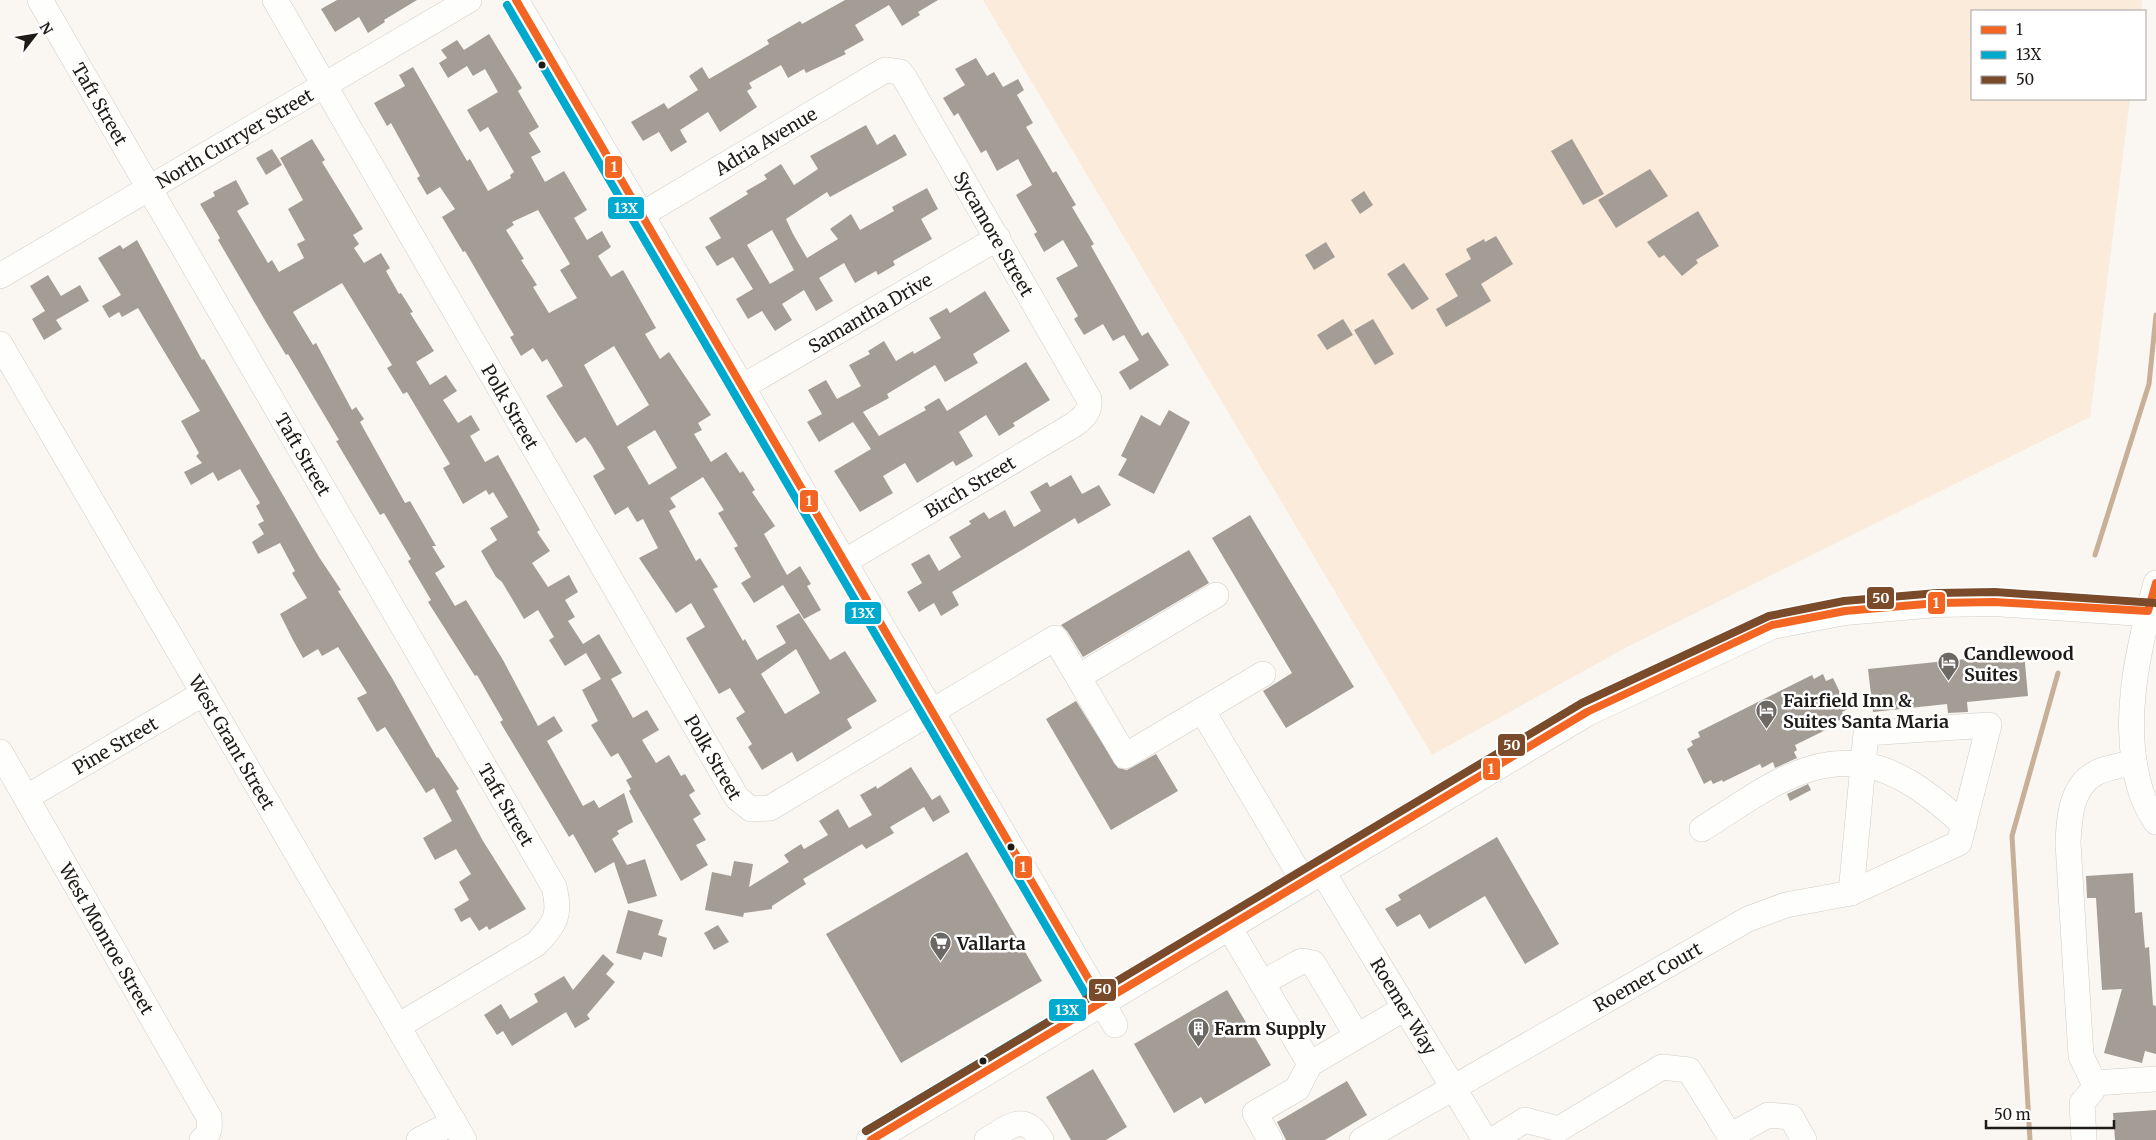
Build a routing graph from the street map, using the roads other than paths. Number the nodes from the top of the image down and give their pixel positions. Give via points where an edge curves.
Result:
1 (40, 0) edge
2 (275, 0) edge
3 (469, 0) edge
4 (516, 0) edge
5 (890, 69) joint
6 (325, 84) junction
7 (149, 188) junction
8 (642, 215) junction
9 (998, 238) junction
10 (0, 276) edge
11 (0, 344) edge
12 (742, 388) junction
13 (1090, 406) joint
14 (844, 562) junction
15 (2156, 583) edge
16 (1216, 595) dead end
17 (2152, 612) edge
18 (1263, 674) dead end
19 (1078, 676) junction
20 (204, 693) junction
21 (1202, 710) junction
22 (931, 712) junction
23 (0, 752) edge
24 (2134, 762) junction
25 (1864, 764) junction
26 (27, 797) junction
27 (2156, 822) edge
28 (1964, 826) junction
29 (1702, 829) dead end
30 (1313, 876) junction
31 (1851, 893) junction
32 (1228, 927) junction
33 (1262, 983) junction
34 (1405, 1008) junction
35 (1108, 1013) junction
36 (398, 1026) junction
37 (1357, 1036) junction
38 (1310, 1064) junction
39 (2156, 1079) edge
40 (2094, 1082) junction
41 (1454, 1088) junction
42 (459, 1131) edge
43 (206, 1133) edge
44 (1730, 1138) edge
45 (419, 1140) edge
46 (870, 1140) edge
47 (988, 1140) edge
48 (1041, 1140) edge
49 (1270, 1140) edge
50 (1362, 1140) edge
51 (1485, 1140) edge
52 (1493, 1140) edge
53 (1804, 1140) edge
54 (2084, 1140) edge

1 - 7 street, Taft Street
2 - 6 street, Polk Street
3 - 6 street, North Curryer Street
4 - 8 street
5 - 8 street, Adria Avenue
5 - 9 street, Sycamore Street via 904,77
6 - 7 street, North Curryer Street
6 - 22 street, Polk Street via 737,798 751,809 770,808
7 - 10 street, North Curryer Street
7 - 36 street, Taft Street via 554,887 558,912 552,927 536,944
8 - 12 street
9 - 12 street, Samantha Drive
9 - 13 street, Sycamore Street via 1089,398
11 - 20 street, West Grant Street
12 - 14 street
13 - 14 street, Birch Street via 1087,414 1075,424
14 - 22 street
15 - 17 street
16 - 19 street
17 - 24 street via 2135,677 2131,722
17 - 30 main road via 1994,602 1936,603 1845,611 1772,625 1587,712
18 - 21 street
19 - 21 street via 1125,756
19 - 22 street via 1056,638
20 - 26 street, Pine Street
20 - 36 street, West Grant Street
21 - 30 street, Roemer Way
22 - 35 street
23 - 26 street, West Monroe Street
24 - 27 street via 2143,796
24 - 40 street via 2095,773 2076,791 2069,821 2081,1056
25 - 28 street via 1889,770 1918,787
25 - 28 street via 1866,733 1989,725
25 - 29 street via 1834,764 1802,772 1776,783
25 - 31 street
26 - 43 street, West Monroe Street via 209,1117
28 - 31 street, Roemer Court via 1960,843
30 - 32 main road
30 - 34 street, Roemer Way
31 - 41 street, Roemer Court via 1786,905 1748,919
32 - 33 street
32 - 35 main road
33 - 37 street via 1302,961 1313,964
33 - 38 street
34 - 37 street
34 - 41 street, Roemer Way
35 - 46 main road
36 - 42 street, West Grant Street
37 - 38 street
38 - 49 street via 1297,1089 1255,1114
39 - 40 street
40 - 54 street via 2092,1091 2082,1103
41 - 50 street, Roemer Court
41 - 51 street, Roemer Way
42 - 45 street
44 - 52 street via 1689,1070 1662,1067 1559,1129 1525,1120
44 - 53 street via 1768,1114 1791,1118
47 - 48 street via 1010,1126 1024,1123 1031,1126

